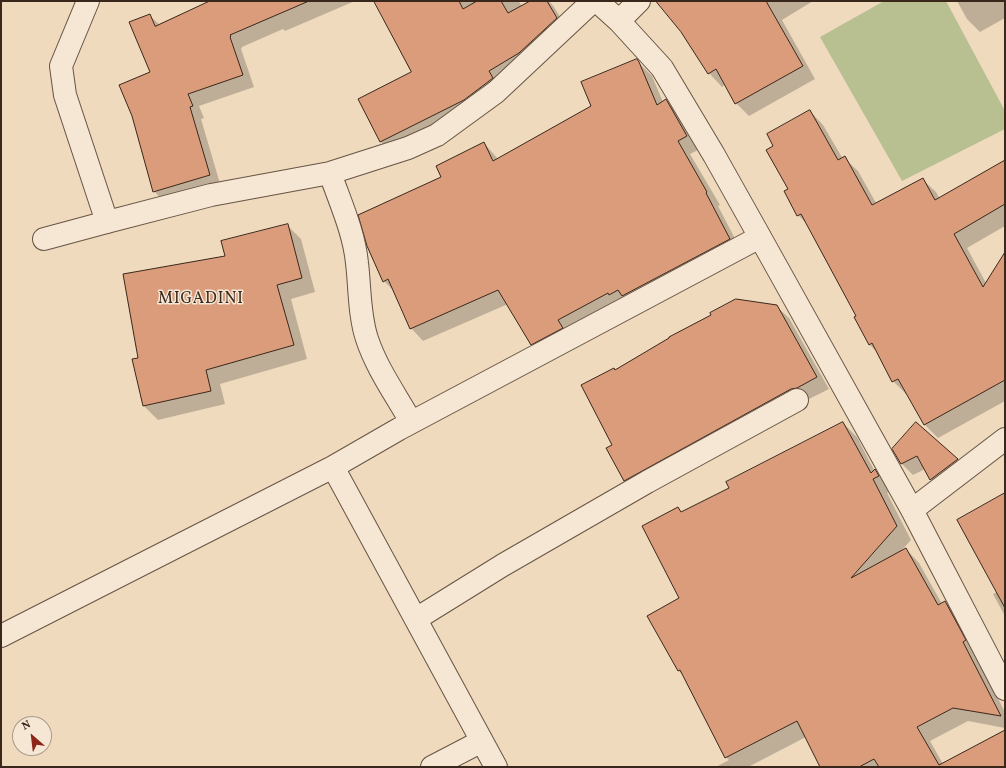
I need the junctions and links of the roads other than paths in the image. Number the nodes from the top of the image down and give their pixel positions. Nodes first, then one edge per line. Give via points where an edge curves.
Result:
1 (88, 1) edge
2 (593, 1) edge
3 (597, 1) edge
4 (639, 1) edge
5 (619, 21) junction
6 (330, 173) junction
7 (107, 222) junction
8 (760, 237) junction
9 (44, 239) dead end
10 (797, 400) dead end
11 (411, 422) junction
12 (1005, 439) edge
13 (333, 466) junction
14 (912, 510) junction
15 (416, 619) junction
16 (1, 636) edge
17 (1005, 689) edge
18 (482, 741) junction
19 (432, 767) edge
20 (496, 767) edge

1 - 7 street via 61,66 65,96
2 - 6 street via 496,92 437,135 408,148
3 - 5 street
4 - 5 street
5 - 8 street via 662,68
6 - 7 street via 211,195
6 - 11 street via 357,262 363,322 374,359
7 - 9 street
8 - 11 street
8 - 14 street
10 - 15 street via 647,482 503,565
11 - 13 street
12 - 14 street
13 - 15 street
13 - 16 street
14 - 17 street
15 - 18 street
18 - 19 street
18 - 20 street

